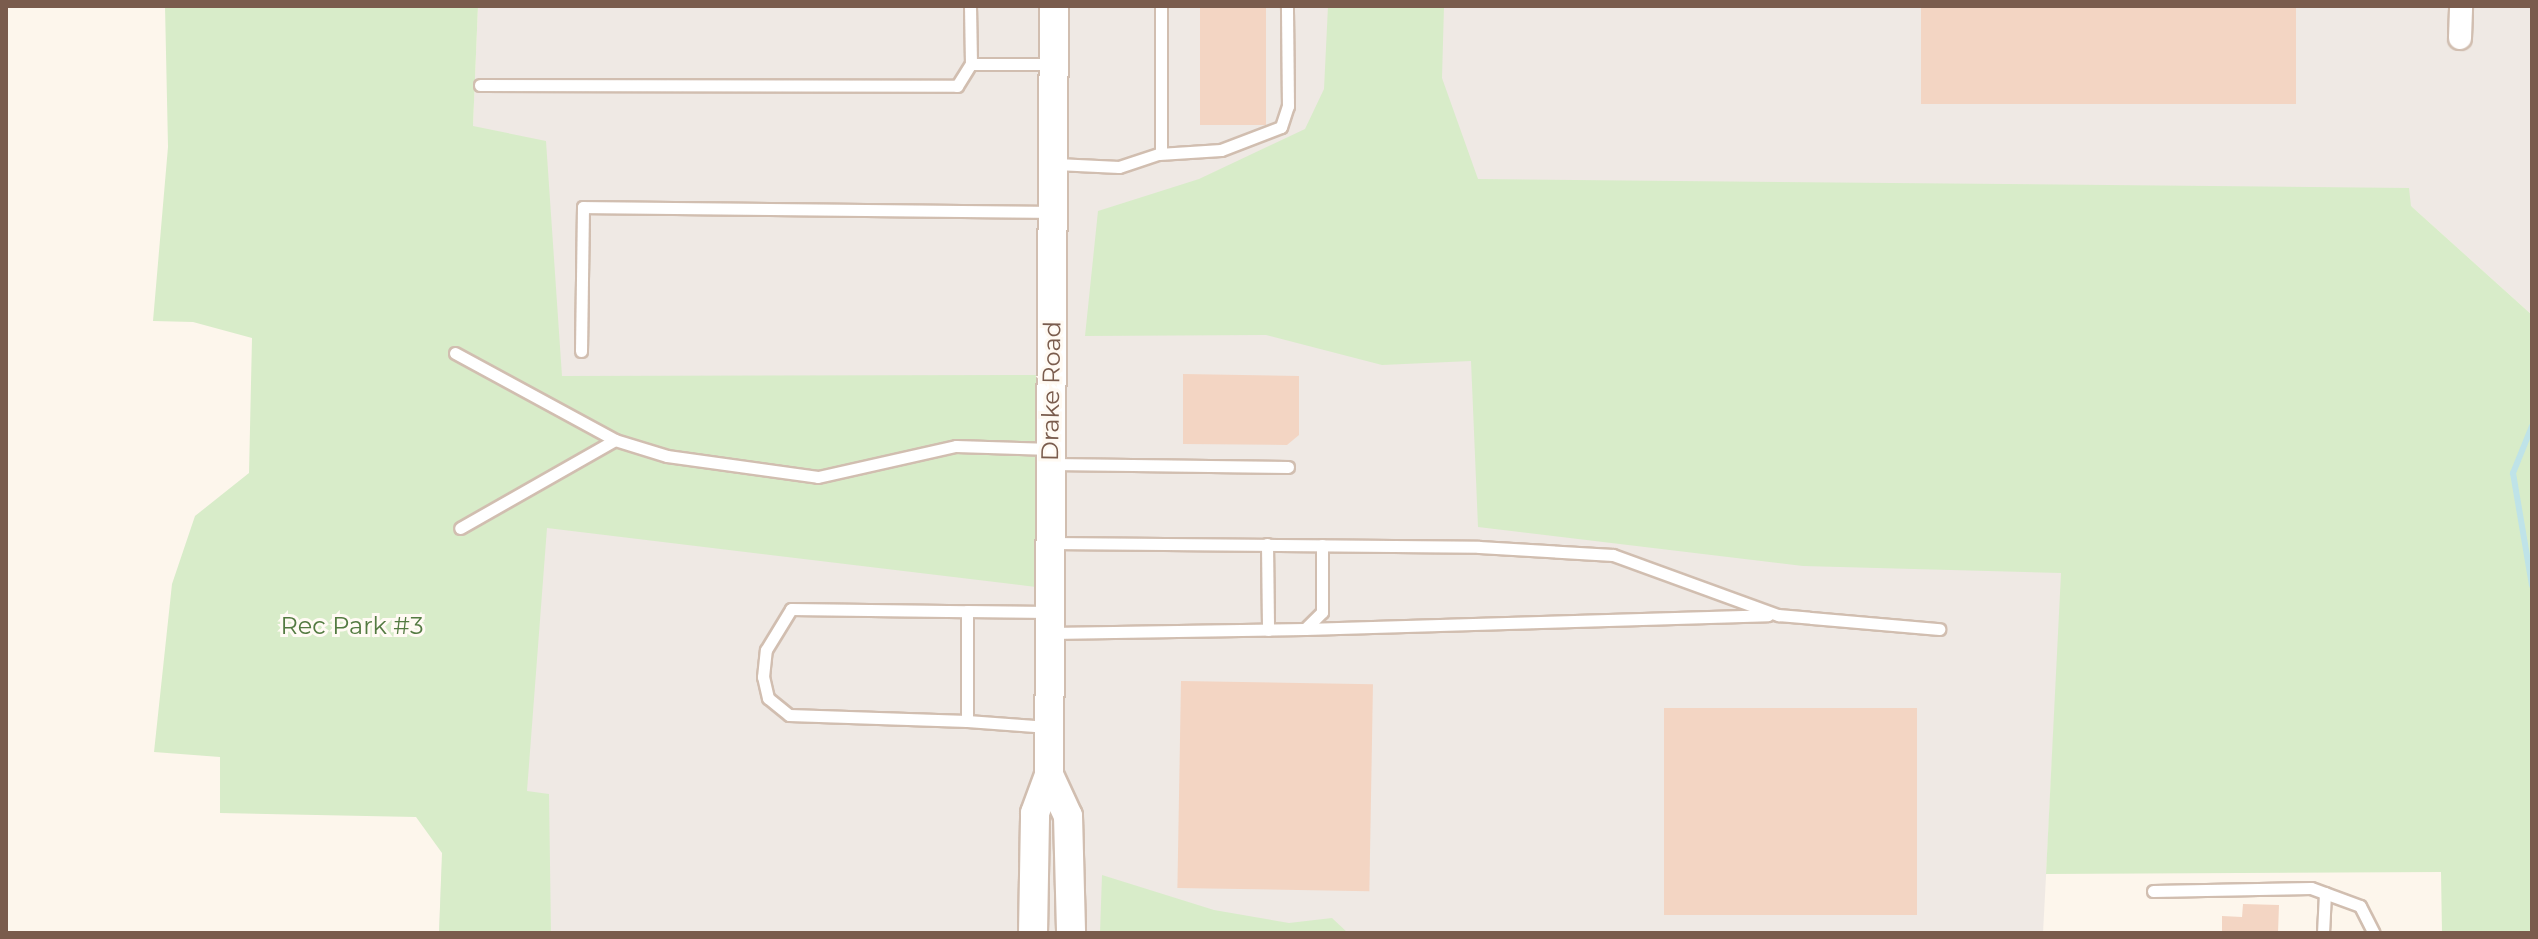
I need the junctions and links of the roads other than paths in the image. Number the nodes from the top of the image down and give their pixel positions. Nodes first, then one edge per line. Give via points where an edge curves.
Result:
1 (970, 6) edge
2 (1054, 6) edge
3 (1161, 6) edge
4 (1287, 6) edge
5 (2461, 6) edge
6 (2460, 38) dead end
7 (971, 64) junction
8 (1054, 64) junction
9 (480, 85) dead end
10 (1159, 154) junction
11 (1053, 164) junction
12 (1052, 212) junction
13 (581, 351) dead end
14 (455, 353) dead end
15 (615, 440) junction
16 (1050, 456) junction
17 (1288, 467) dead end
18 (460, 528) dead end
19 (1050, 543) junction
20 (1267, 544) junction
21 (1322, 545) junction
22 (967, 611) junction
23 (1778, 615) junction
24 (1049, 623) junction
25 (1305, 629) junction
26 (1939, 629) dead end
27 (1268, 630) junction
28 (967, 721) junction
29 (1048, 727) junction
30 (1049, 775) junction
31 (2153, 891) dead end
32 (2325, 893) junction
33 (1033, 933) edge
34 (1071, 933) edge
35 (2323, 933) edge
36 (2374, 933) edge

1 - 7 lane
2 - 8 street, Drake Road
3 - 10 lane
4 - 10 lane via 1288,106 1281,127 1221,150
5 - 6 street
7 - 8 lane
7 - 9 lane via 957,86
8 - 11 street, Drake Road
10 - 11 lane via 1119,167
11 - 12 street, Drake Road
12 - 13 lane via 583,207
12 - 16 street, Drake Road
14 - 15 lane
15 - 16 lane via 667,456 818,477 956,446
15 - 18 lane
16 - 17 lane
16 - 19 street, Drake Road
19 - 20 lane
19 - 24 street, Drake Road
20 - 21 lane
20 - 27 lane
21 - 23 lane via 1613,555
21 - 25 lane via 1322,612
22 - 24 lane
22 - 28 lane
22 - 28 lane via 791,609 766,650 763,677 768,698 789,715
23 - 25 lane
23 - 26 lane
24 - 27 lane
24 - 29 street, Drake Road
25 - 27 lane
28 - 29 lane
29 - 30 street, Drake Road
30 - 33 street, Drake Road via 1035,813
30 - 34 street, Drake Road via 1068,816
31 - 32 lane
32 - 35 lane
32 - 36 lane via 2360,906

